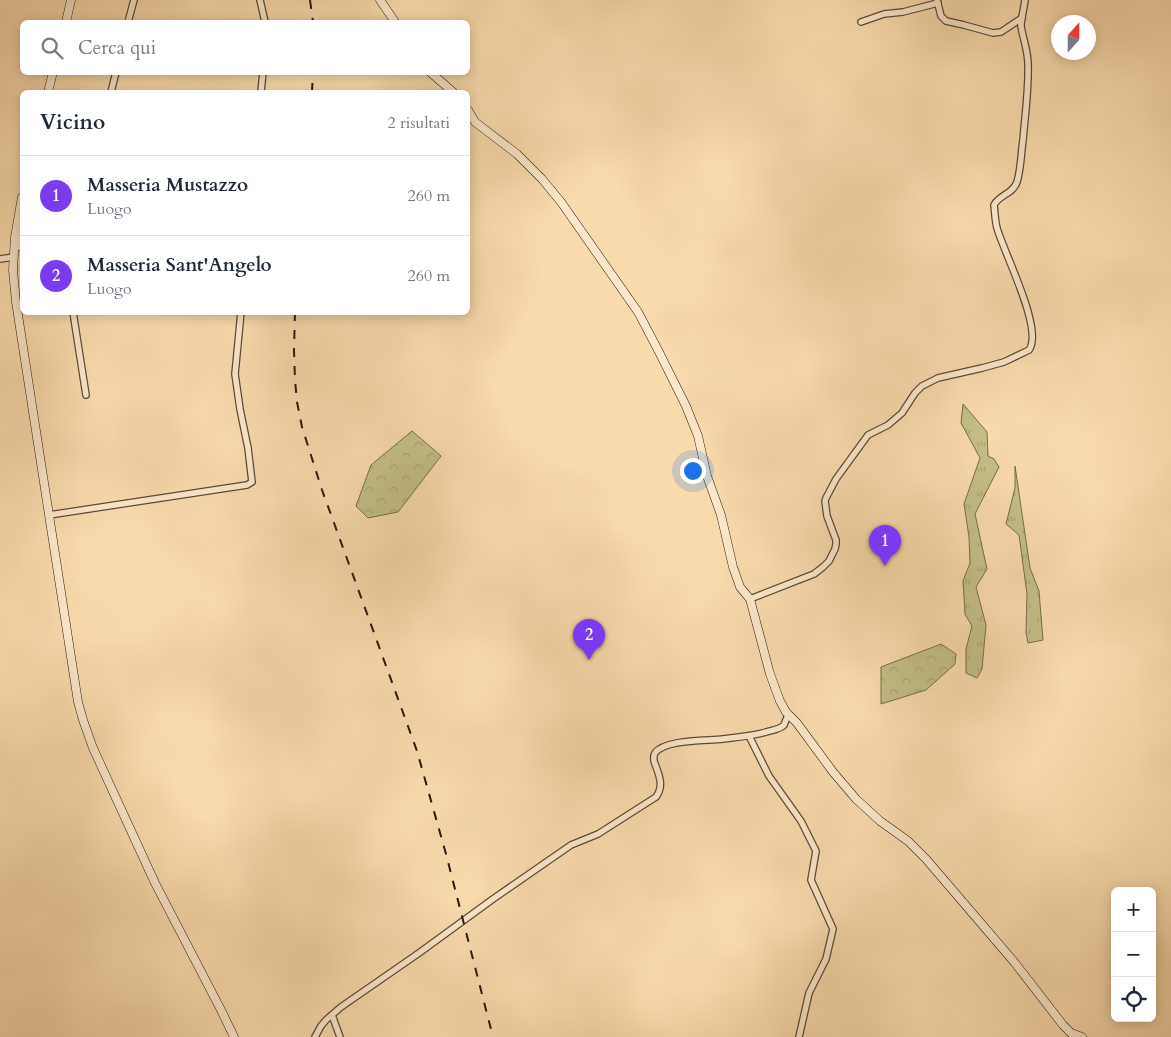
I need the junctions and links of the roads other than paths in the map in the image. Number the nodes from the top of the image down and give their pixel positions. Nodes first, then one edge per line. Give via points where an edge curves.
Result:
1 (72, 0) edge
2 (134, 0) edge
3 (260, 0) edge
4 (380, 0) edge
5 (1025, 0) edge
6 (937, 2) edge
7 (1022, 18) junction
8 (67, 20) edge
9 (129, 20) edge
10 (265, 20) edge
11 (394, 20) edge
12 (862, 22) dead end
13 (54, 75) edge
14 (55, 75) edge
15 (115, 75) edge
16 (263, 75) edge
17 (433, 75) edge
18 (49, 90) edge
19 (52, 90) edge
20 (112, 90) edge
21 (261, 90) edge
22 (451, 90) edge
23 (470, 113) edge
24 (20, 211) edge
25 (20, 238) edge
26 (14, 257) junction
27 (0, 259) edge
28 (13, 270) junction
29 (73, 315) edge
30 (240, 315) edge
31 (86, 395) dead end
32 (49, 515) junction
33 (750, 598) junction
34 (788, 714) junction
35 (749, 736) junction
36 (332, 1015) junction
37 (234, 1037) edge
38 (315, 1037) edge
39 (340, 1037) edge
40 (799, 1037) edge
41 (1082, 1037) edge

1 - 8 street
2 - 9 street
3 - 10 street
4 - 11 street
5 - 7 street
6 - 7 street via 946,22 992,33 1001,32
6 - 12 street
7 - 33 street via 1028,62 1027,101 1017,182 994,205 996,227 1030,314 1031,347 1004,362 938,378 922,386 902,413 868,435 836,479 825,501 836,540 829,560 814,574
13 - 18 street
14 - 19 street
15 - 20 street
16 - 21 street
17 - 22 street
23 - 33 street via 476,122 517,154 542,179 638,312 698,436 706,476 733,567 740,587
24 - 26 street
25 - 28 street
26 - 27 street
26 - 28 street
28 - 32 street
29 - 31 street
30 - 32 street via 236,374 252,482
32 - 37 street via 74,682 83,720 155,883
33 - 34 street via 770,674
34 - 35 street via 781,728
34 - 41 street via 856,799 926,859 1015,962 1063,1025
35 - 36 street via 684,742 658,750 654,761 661,784 656,797 598,834 571,844
35 - 40 street via 769,776 801,820 816,851 811,880 834,929 826,959 809,993
36 - 38 street
36 - 39 street

